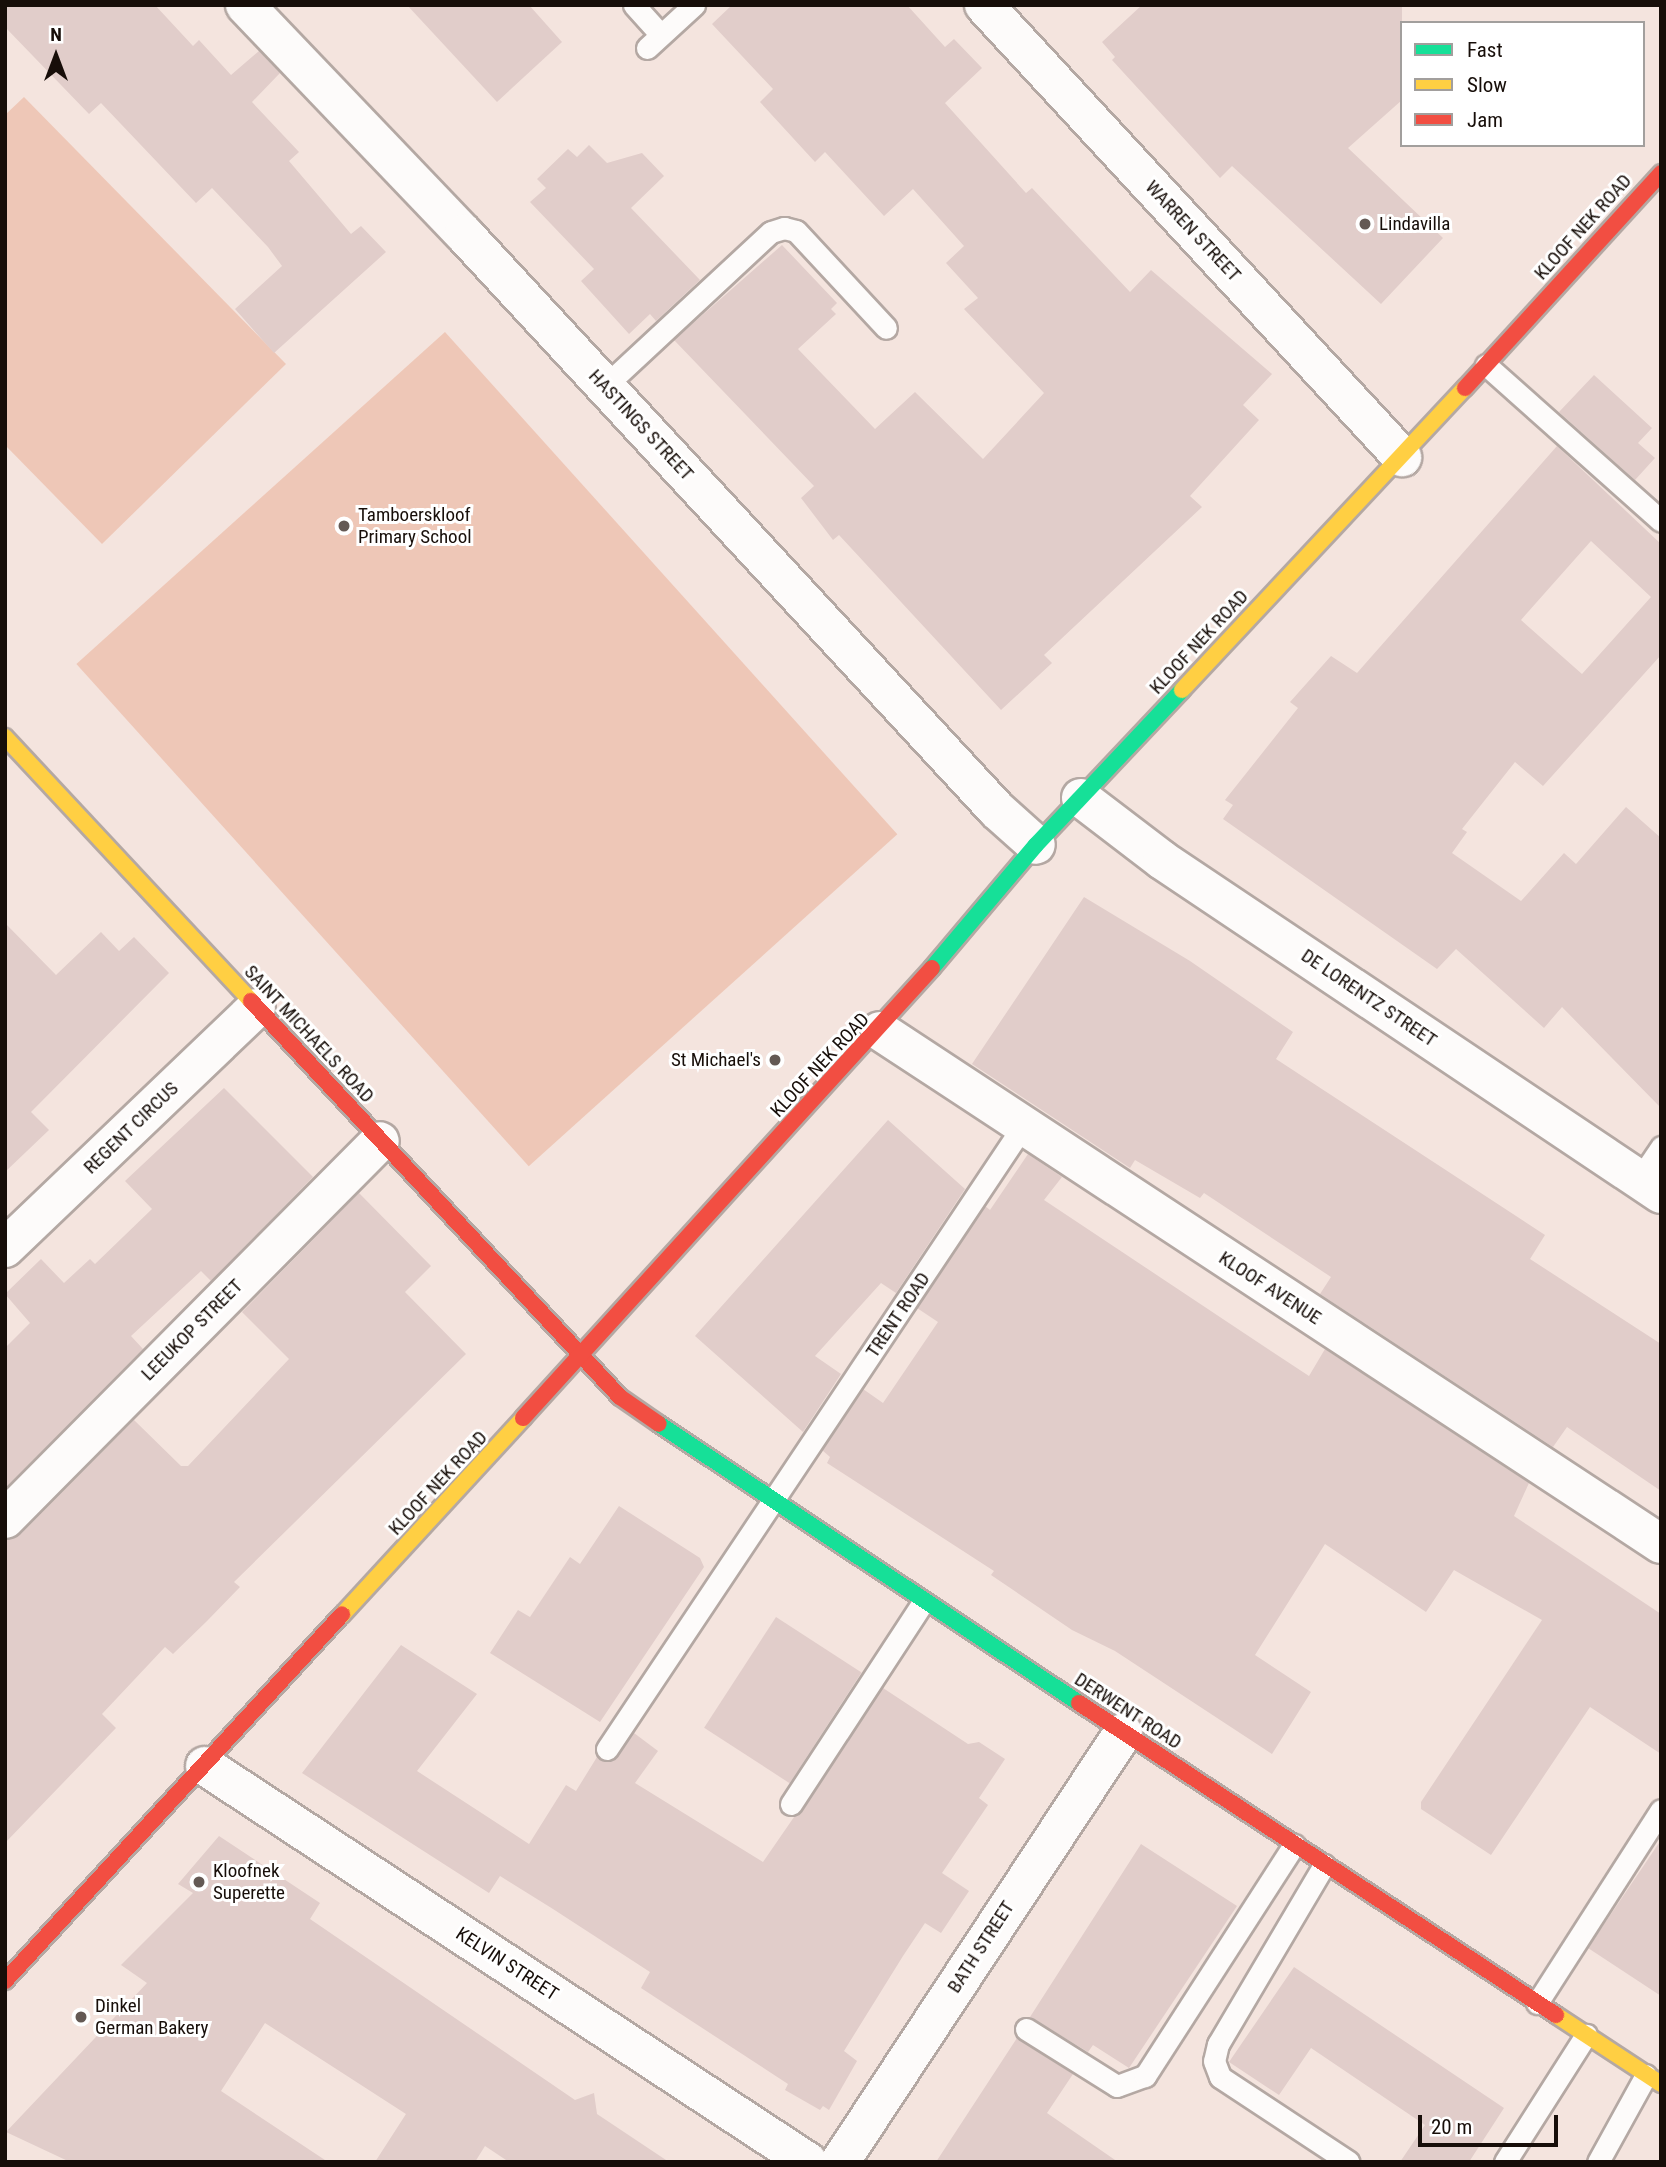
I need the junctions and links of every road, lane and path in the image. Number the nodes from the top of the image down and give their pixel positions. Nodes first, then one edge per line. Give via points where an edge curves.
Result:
1 (245, 5) edge
2 (634, 5) edge
3 (694, 5) edge
4 (984, 5) edge
5 (1661, 173) edge
6 (886, 328) dead end
7 (1486, 365) junction
8 (606, 386) junction
9 (1402, 457) junction
10 (1661, 521) edge
11 (5, 737) edge
12 (1081, 798) junction
13 (1036, 845) junction
14 (256, 1008) junction
15 (880, 1031) junction
16 (1023, 1126) junction
17 (380, 1141) junction
18 (1661, 1147) edge
19 (1650, 1187) edge
20 (5, 1248) edge
21 (582, 1359) junction
22 (773, 1503) junction
23 (5, 1519) edge
24 (1661, 1544) edge
25 (923, 1602) junction
26 (1123, 1733) junction
27 (607, 1749) dead end
28 (205, 1766) junction
29 (792, 1804) dead end
30 (1661, 1810) edge
31 (1294, 1844) junction
32 (1324, 1865) junction
33 (5, 1981) edge
34 (1537, 2003) junction
35 (1026, 2029) dead end
36 (1586, 2035) junction
37 (1653, 2079) edge
38 (808, 2162) edge
39 (840, 2162) edge
40 (1349, 2162) edge
41 (1505, 2162) edge
42 (1598, 2162) edge

1 - 8 street, HASTINGS STREET
2 - 3 lane via 654,41
4 - 9 street, WARREN STREET
5 - 7 main road, KLOOF NEK ROAD
6 - 8 lane via 796,231 784,228 771,232
7 - 9 main road, KLOOF NEK ROAD
7 - 10 lane
8 - 13 street, HASTINGS STREET via 997,810
9 - 12 main road, KLOOF NEK ROAD
11 - 14 main road, SAINT MICHAELS ROAD
12 - 13 main road, KLOOF NEK ROAD
12 - 19 street, DE LORENTZ STREET via 1162,860
13 - 15 main road, KLOOF NEK ROAD
14 - 17 main road, SAINT MICHAELS ROAD
14 - 20 street, REGENT CIRCUS
15 - 16 street, KLOOF AVENUE
15 - 21 main road, KLOOF NEK ROAD
16 - 22 lane, TRENT ROAD
16 - 24 street, KLOOF AVENUE
17 - 21 main road, SAINT MICHAELS ROAD
17 - 23 street, LEEUKOP STREET
18 - 19 lane
21 - 22 main road, DERWENT ROAD via 620,1396
21 - 28 main road, KLOOF NEK ROAD
22 - 25 main road, DERWENT ROAD
22 - 27 lane, TRENT ROAD
25 - 26 main road, DERWENT ROAD
25 - 29 lane
26 - 31 main road, DERWENT ROAD
26 - 39 street, BATH STREET
28 - 33 main road, KLOOF NEK ROAD
28 - 38 street, KELVIN STREET
30 - 34 lane
31 - 32 main road, DERWENT ROAD
31 - 35 lane via 1145,2076 1132,2085 1117,2086
32 - 34 main road, DERWENT ROAD
32 - 40 lane via 1218,2044 1214,2062 1220,2077
34 - 36 main road, DERWENT ROAD
36 - 37 main road, DERWENT ROAD
36 - 41 lane
37 - 42 lane

